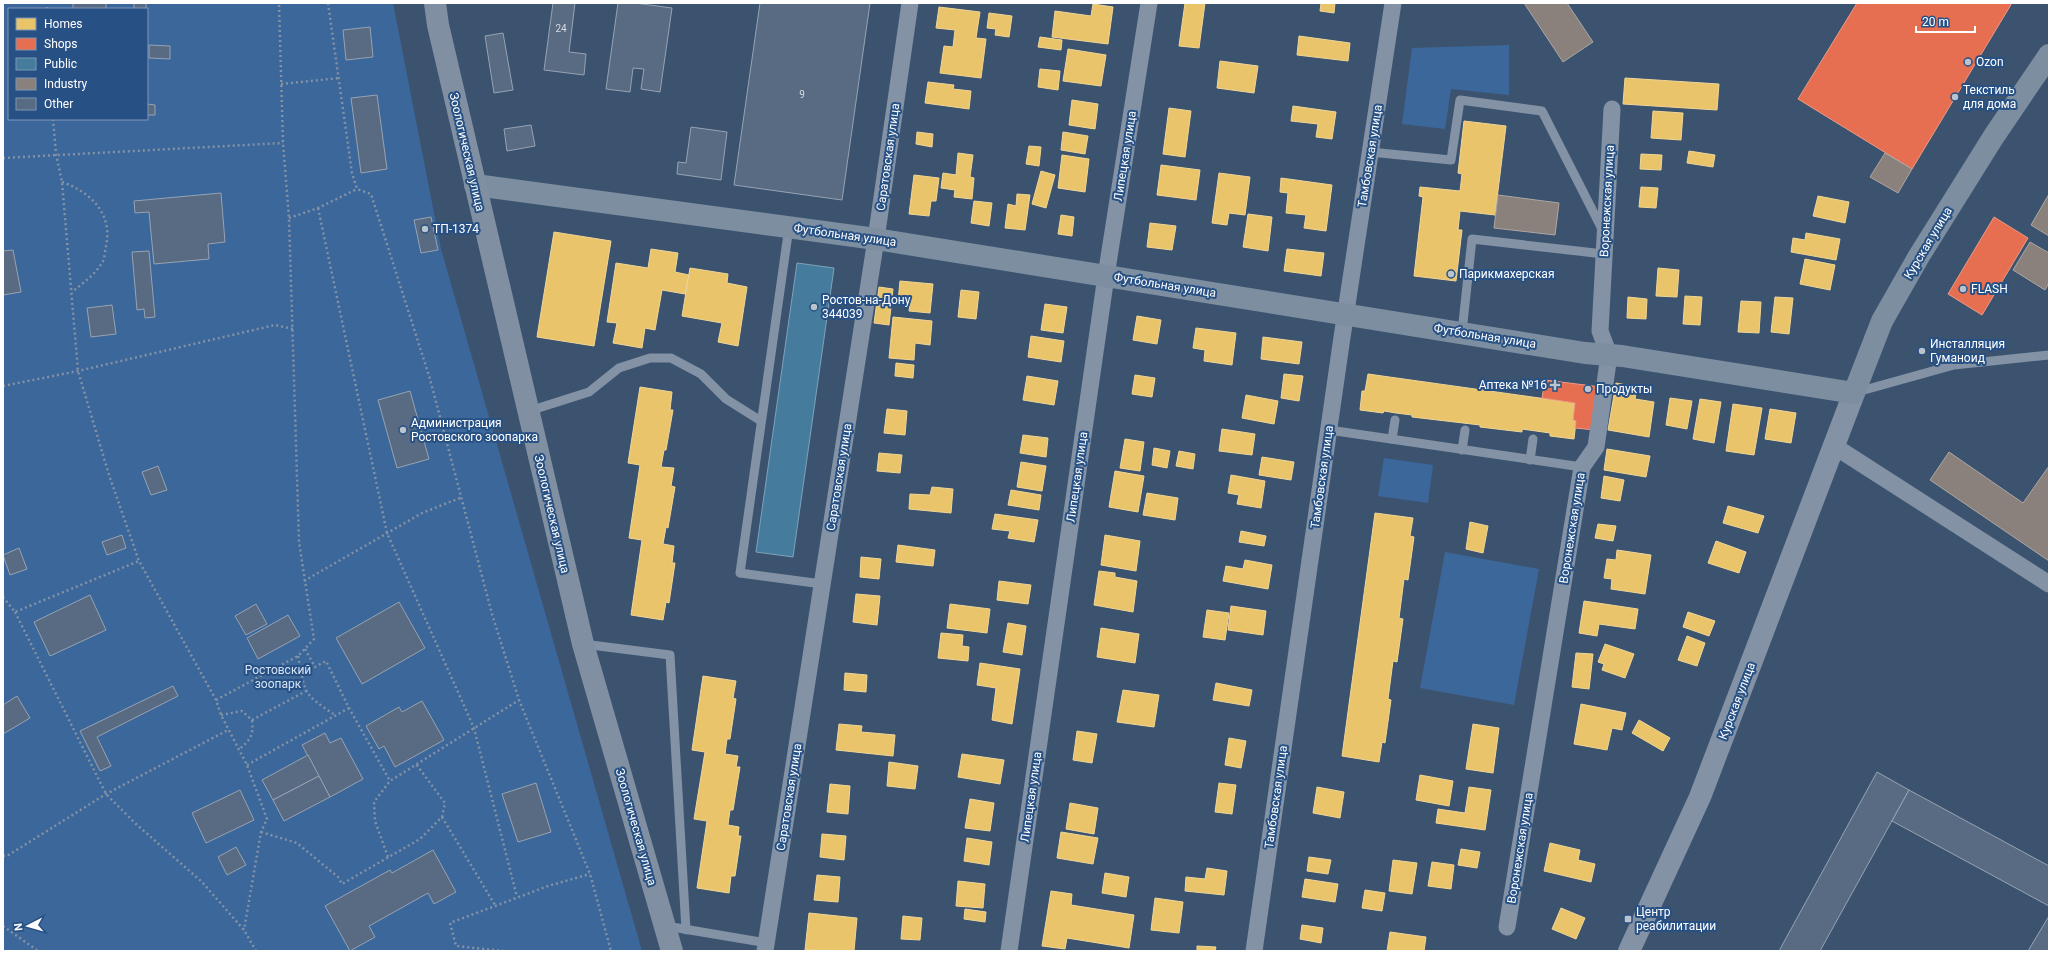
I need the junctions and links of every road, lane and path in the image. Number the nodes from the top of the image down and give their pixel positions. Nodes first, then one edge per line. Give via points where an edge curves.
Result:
1 (279, 3) edge
2 (328, 3) edge
3 (435, 3) edge
4 (910, 3) edge
5 (1149, 3) edge
6 (1393, 3) edge
7 (2049, 55) edge
8 (339, 78) junction
9 (282, 84) junction
10 (1612, 109) dead end
11 (53, 120) edge
12 (283, 143) junction
13 (1370, 152) junction
14 (56, 154) junction
15 (3, 158) edge
16 (62, 182) junction
17 (475, 185) junction
18 (357, 189) junction
19 (318, 208) junction
20 (289, 218) junction
21 (789, 227) junction
22 (1605, 234) junction
23 (876, 239) junction
24 (1604, 254) junction
25 (1106, 276) junction
26 (71, 292) junction
27 (1346, 313) junction
28 (293, 329) junction
29 (1462, 332) junction
30 (2049, 354) edge
31 (1609, 355) junction
32 (78, 371) junction
33 (3, 386) edge
34 (1854, 392) junction
35 (528, 412) junction
36 (1395, 420) dead end
37 (761, 421) junction
38 (1329, 430) junction
39 (1465, 430) dead end
40 (1392, 439) junction
41 (1533, 439) dead end
42 (1834, 446) junction
43 (1462, 450) junction
44 (1530, 460) junction
45 (1582, 468) junction
46 (460, 498) junction
47 (388, 533) junction
48 (139, 562) junction
49 (304, 581) junction
50 (822, 584) junction
51 (2049, 584) edge
52 (3, 597) edge
53 (15, 612) junction
54 (583, 644) junction
55 (305, 649) junction
56 (298, 656) junction
57 (306, 691) junction
58 (216, 700) junction
59 (519, 700) junction
60 (349, 708) junction
61 (221, 715) junction
62 (336, 715) junction
63 (252, 720) junction
64 (474, 728) junction
65 (228, 730) junction
66 (238, 750) junction
67 (416, 764) junction
68 (247, 765) junction
69 (390, 780) junction
70 (106, 794) junction
71 (442, 817) junction
72 (261, 832) junction
73 (3, 856) edge
74 (388, 857) junction
75 (590, 874) junction
76 (517, 897) junction
77 (495, 905) junction
78 (3, 926) edge
79 (664, 926) junction
80 (1507, 927) dead end
81 (244, 930) junction
82 (686, 930) junction
83 (766, 947) edge
84 (38, 951) edge
85 (256, 951) edge
86 (504, 951) edge
87 (612, 951) edge
88 (672, 951) edge
89 (1009, 951) edge
90 (1254, 951) edge
91 (1629, 951) edge

1 - 9 path
2 - 8 path
3 - 17 main road, Зоологическая улица
4 - 23 street, Саратовская улица
5 - 25 street, Липецкая улица
6 - 13 street, Тамбовская улица
7 - 34 main road, Курская улица via 1994,136 1919,256 1882,321
8 - 9 path
8 - 18 path via 352,174
9 - 12 path
10 - 22 street, Воронежская улица
11 - 14 path
12 - 14 path
12 - 20 path
13 - 22 lane via 1451,160 1460,100 1542,111
13 - 27 street, Тамбовская улица
14 - 15 path
14 - 16 path
16 - 26 path
16 - 26 path via 78,187 95,203 105,216 108,239 103,260 92,275
17 - 21 main road, Футбольная улица
17 - 35 main road, Зоологическая улица
18 - 19 path
18 - 46 path via 371,194 430,379
19 - 20 path
19 - 47 path
20 - 28 path
21 - 23 main road, Футбольная улица
21 - 37 lane
22 - 24 street, Воронежская улица
23 - 25 main road, Футбольная улица
23 - 50 street, Саратовская улица
24 - 29 lane via 1472,239
24 - 31 street, Воронежская улица via 1600,331
25 - 27 main road, Футбольная улица
25 - 89 street, Липецкая улица
26 - 32 path
27 - 29 main road, Футбольная улица
27 - 38 street, Тамбовская улица
28 - 32 path via 275,325
28 - 49 path via 299,542
29 - 31 main road, Футбольная улица
30 - 34 lane via 1954,365
31 - 34 main road, Футбольная улица
31 - 45 street, Воронежская улица via 1596,447
32 - 33 path
32 - 48 path via 109,475
34 - 42 street, Курская улица
35 - 37 lane via 589,392 619,368 650,358 671,358 701,374 726,399
35 - 54 main road, Зоологическая улица
36 - 40 lane
37 - 50 lane via 740,572
38 - 40 lane
38 - 90 street, Тамбовская улица
39 - 43 lane
40 - 43 lane
41 - 44 lane
42 - 51 street
42 - 91 street, Курская улица via 1700,797
43 - 44 lane
44 - 45 lane
45 - 80 street, Воронежская улица
46 - 47 path via 422,513
46 - 59 path
47 - 49 path
47 - 64 path
48 - 53 path
48 - 58 path
49 - 55 path via 314,640
50 - 83 street, Саратовская улица
52 - 53 path
53 - 70 path
54 - 79 main road, Зоологическая улица
54 - 82 lane via 670,655
55 - 56 path
55 - 60 path via 315,667 326,661
56 - 57 path
56 - 58 path
57 - 62 path via 310,698
57 - 63 path
58 - 61 path
59 - 64 path
59 - 75 path
60 - 62 path
60 - 69 path
61 - 63 path via 242,711
61 - 65 path
62 - 68 path
63 - 66 path via 254,731 249,741
64 - 67 path
64 - 76 path
65 - 66 path
65 - 70 path
66 - 68 path
67 - 69 path
67 - 71 path via 445,803
68 - 72 path via 267,819
69 - 74 path via 374,802 375,821
70 - 73 path via 7,856
70 - 81 path via 202,882
71 - 74 path via 420,839
71 - 77 path
72 - 74 path via 297,843 338,876 342,884
72 - 81 path
75 - 76 path
75 - 87 path
76 - 77 path
77 - 86 path via 450,923 456,946
78 - 84 path
79 - 82 lane
79 - 88 main road, Зоологическая улица
81 - 85 path
82 - 83 lane

